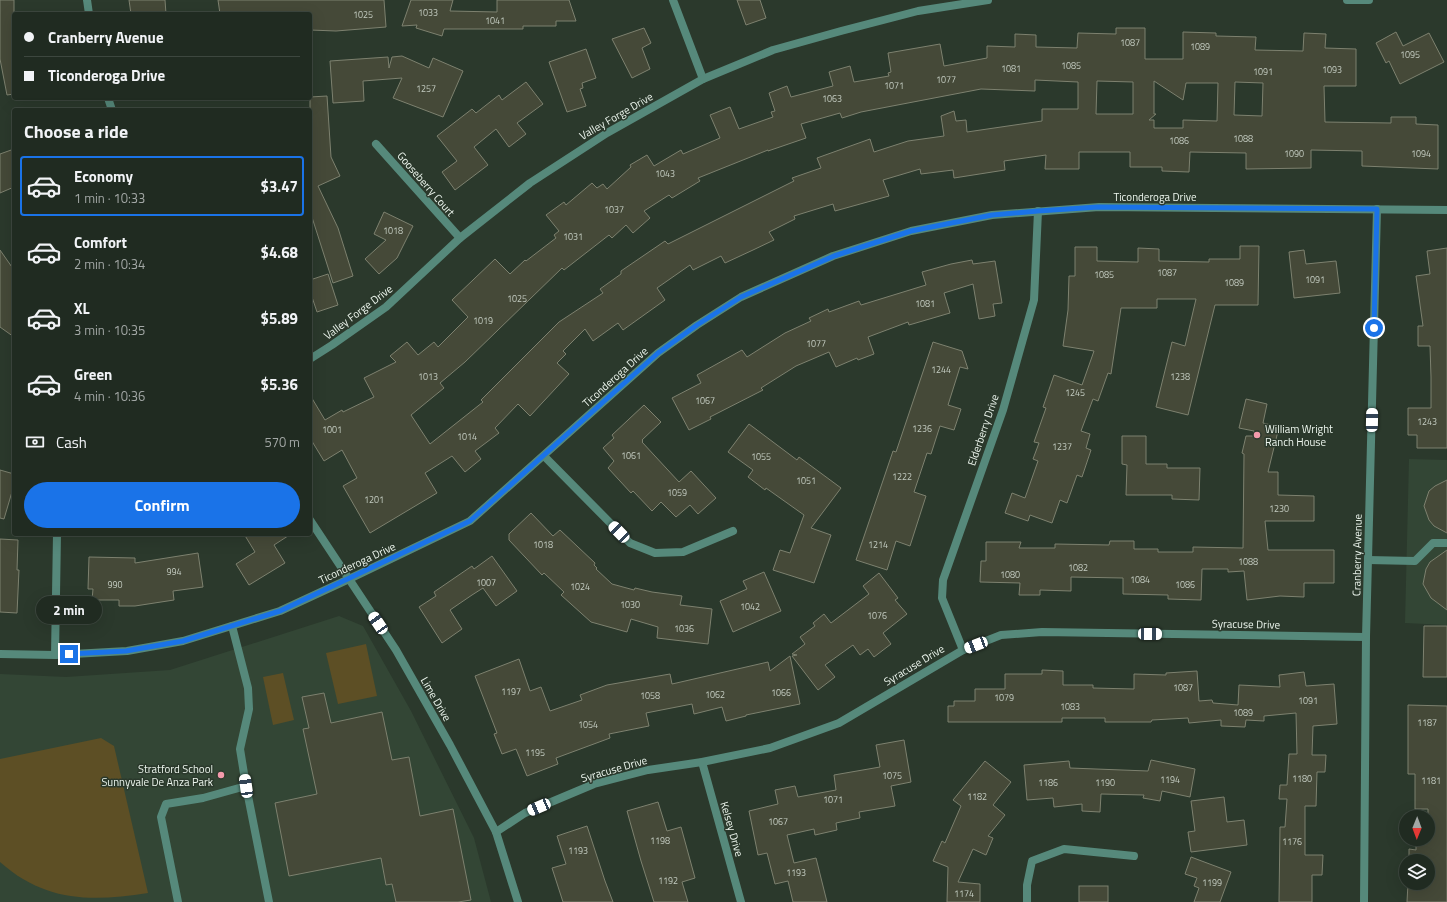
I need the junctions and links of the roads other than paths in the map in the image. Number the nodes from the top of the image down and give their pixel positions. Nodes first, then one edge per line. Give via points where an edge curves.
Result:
1 (87, 0) edge
2 (673, 0) edge
3 (988, 0) edge
4 (1347, 0) edge
5 (1369, 0) edge
6 (89, 12) edge
7 (703, 79) junction
8 (376, 144) dead end
9 (1377, 209) junction
10 (1447, 210) edge
11 (1038, 211) junction
12 (460, 238) junction
13 (312, 358) edge
14 (544, 456) junction
15 (312, 523) edge
16 (733, 531) dead end
17 (57, 536) edge
18 (1447, 543) edge
19 (1368, 560) junction
20 (349, 579) junction
21 (232, 626) junction
22 (1366, 637) junction
23 (963, 650) junction
24 (0, 654) edge
25 (55, 655) junction
26 (702, 762) junction
27 (246, 786) junction
28 (496, 832) junction
29 (1134, 856) dead end
30 (178, 902) edge
31 (269, 902) edge
32 (518, 902) edge
33 (741, 902) edge
34 (1027, 902) edge
35 (1364, 902) edge

1 - 6 street
2 - 7 street
3 - 7 street, Valley Forge Drive via 918,11 841,30 774,50
4 - 5 street
7 - 12 street, Valley Forge Drive via 594,141 530,183
8 - 12 street, Gooseberry Court
9 - 10 street, Ticonderoga Drive
9 - 11 street, Ticonderoga Drive via 1098,207
9 - 19 street, Cranberry Avenue
11 - 14 street, Ticonderoga Drive via 992,215 911,231 834,256 741,297 658,353
11 - 23 street, Elderberry Drive via 1034,300 1003,410 942,580 942,598
12 - 13 street, Valley Forge Drive via 386,307
14 - 16 street via 630,543 655,552 683,552
14 - 20 street, Ticonderoga Drive via 470,521
15 - 20 street, Lime Drive
17 - 25 street
18 - 19 street via 1434,543 1415,561
19 - 22 street, Cranberry Avenue
20 - 21 street, Ticonderoga Drive via 280,611
20 - 28 street, Lime Drive via 396,650
21 - 25 street, Ticonderoga Drive via 152,648
21 - 27 street via 248,688 249,709 240,749
22 - 23 street, Syracuse Drive via 1042,632 1001,635
22 - 35 street, Cranberry Avenue
23 - 26 street, Syracuse Drive via 839,723 770,748
24 - 25 street, Ticonderoga Drive
26 - 28 street, Syracuse Drive via 648,770 594,784 525,813
26 - 33 street, Kelsey Drive
27 - 30 street via 203,798 166,804 161,817
27 - 31 street
28 - 32 street, Lime Drive
29 - 34 street via 1064,850 1032,861 1027,885

